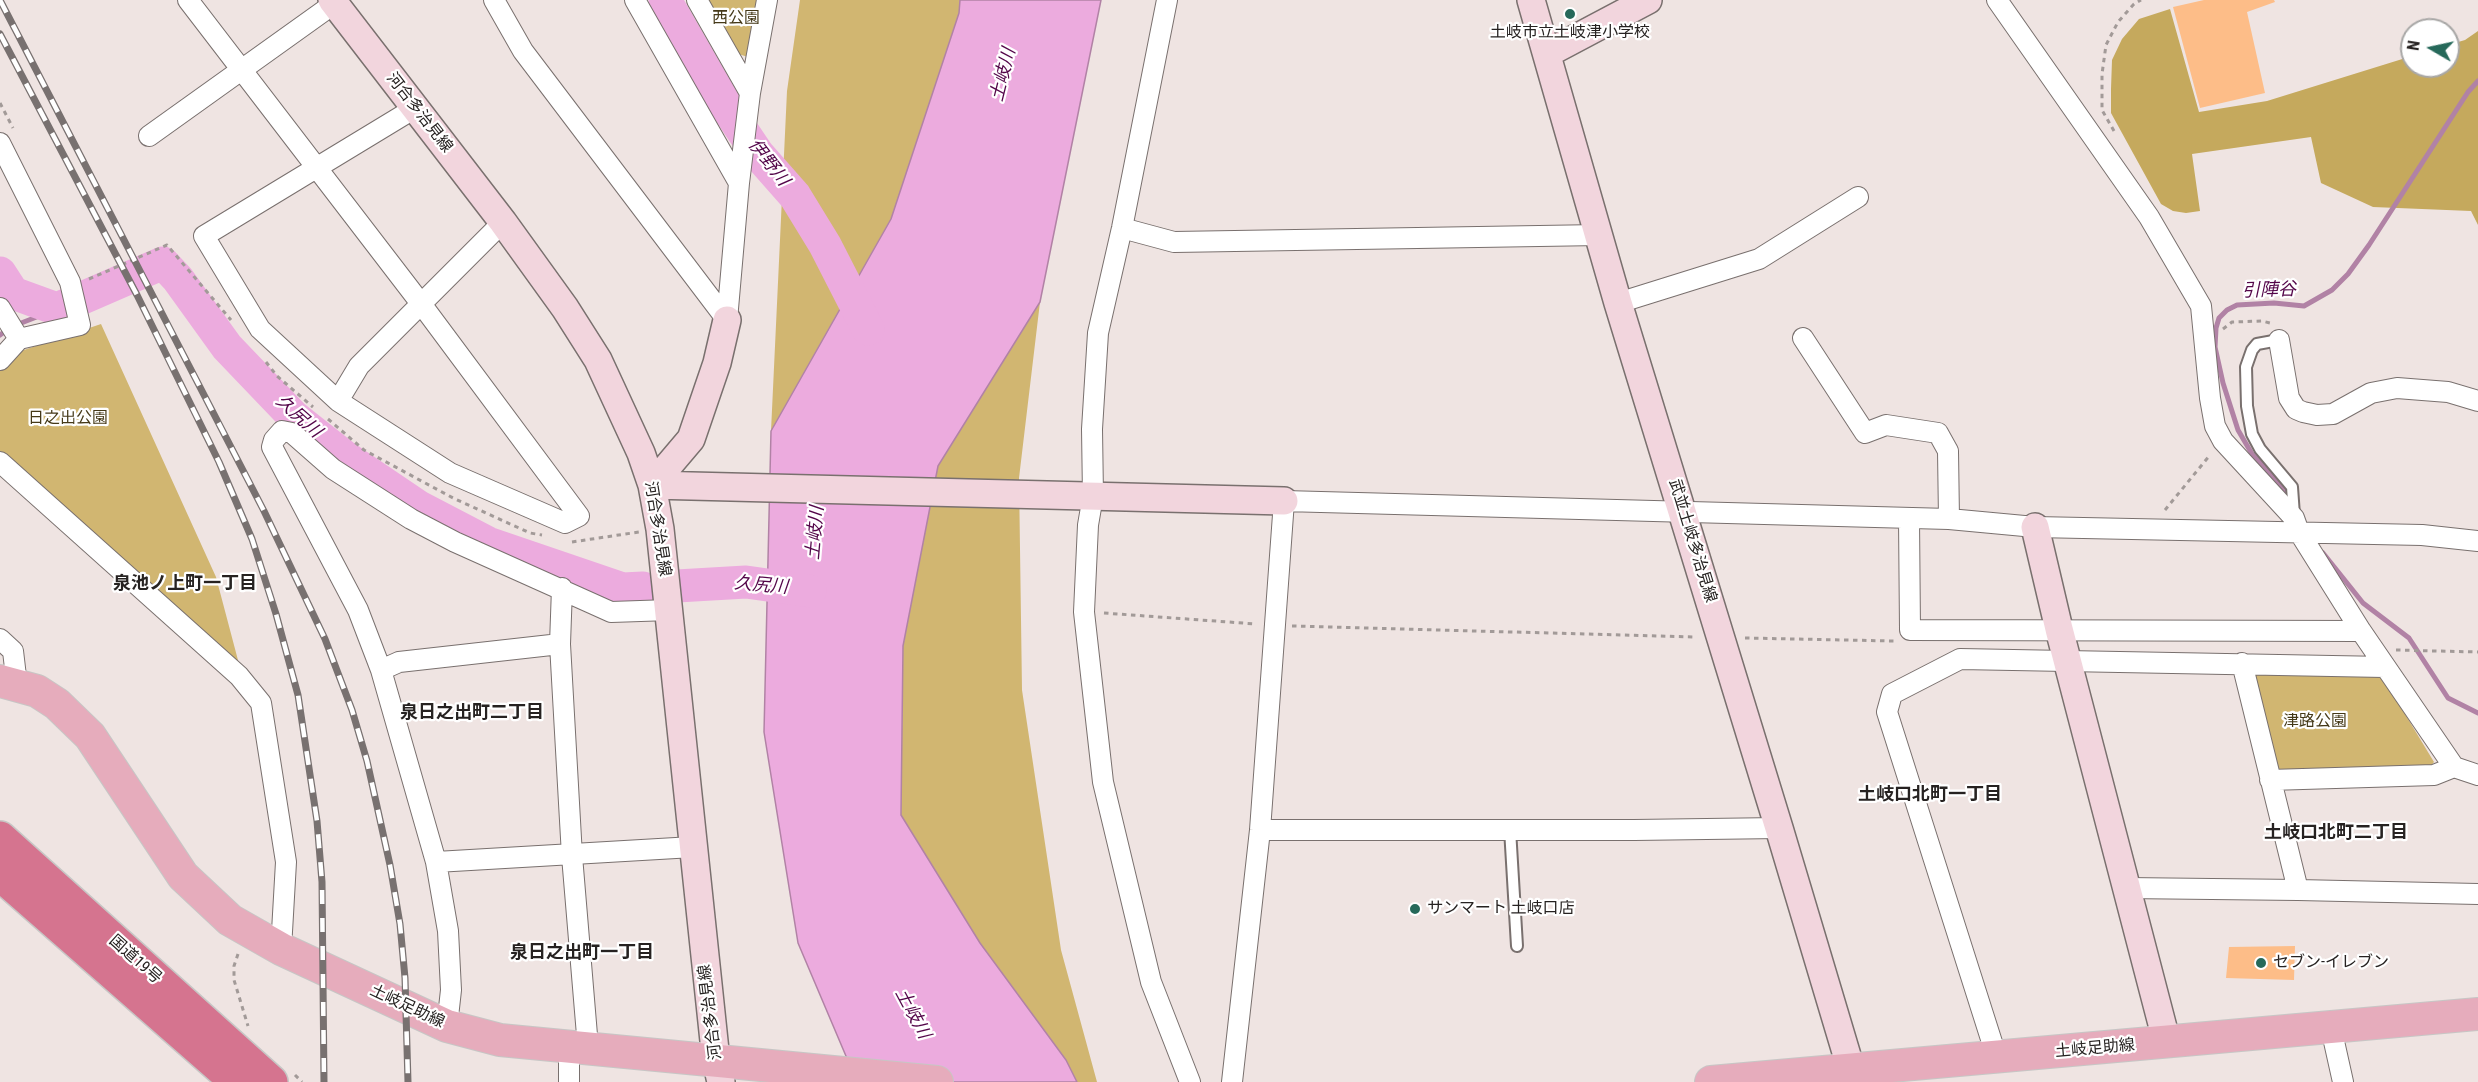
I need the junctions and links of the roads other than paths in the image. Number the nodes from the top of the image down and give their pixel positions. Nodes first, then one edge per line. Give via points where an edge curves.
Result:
1 (188, 0) edge
2 (494, 0) edge
3 (635, 0) edge
4 (697, 0) edge
5 (767, 0) edge
6 (1167, 0) edge
7 (1531, 0) edge
8 (1648, 0) edge
9 (1997, 0) edge
10 (335, 1) edge
11 (1548, 53) junction
12 (242, 70) junction
13 (750, 93) junction
14 (415, 108) junction
15 (149, 136) dead end
16 (0, 143) edge
17 (317, 167) junction
18 (739, 183) junction
19 (1858, 197) dead end
20 (503, 222) junction
21 (1122, 228) junction
22 (1600, 235) junction
23 (1618, 303) junction
24 (422, 304) junction
25 (0, 308) edge
26 (727, 320) junction
27 (1803, 338) dead end
28 (20, 339) junction
29 (2279, 340) joint
30 (0, 360) edge
31 (338, 401) junction
32 (2478, 401) edge
33 (0, 462) edge
34 (652, 484) junction
35 (1087, 496) junction
36 (1284, 501) junction
37 (1684, 512) junction
38 (1910, 519) junction
39 (1949, 519) junction
40 (2296, 525) junction
41 (2035, 527) junction
42 (2478, 541) edge
43 (562, 588) junction
44 (670, 610) junction
45 (2059, 629) junction
46 (2361, 631) junction
47 (0, 639) edge
48 (560, 644) junction
49 (2067, 662) junction
50 (2242, 663) junction
51 (2385, 667) junction
52 (381, 670) junction
53 (9, 683) edge
54 (2454, 767) junction
55 (2478, 775) edge
56 (2270, 780) junction
57 (1779, 828) junction
58 (1510, 829) junction
59 (1260, 830) junction
60 (0, 838) edge
61 (693, 847) junction
62 (572, 856) junction
63 (436, 862) junction
64 (0, 874) edge
65 (2127, 888) junction
66 (2298, 890) junction
67 (2478, 894) edge
68 (1517, 946) dead end
69 (281, 950) junction
70 (2478, 1014) edge
71 (447, 1026) junction
72 (2331, 1028) junction
73 (2167, 1043) junction
74 (579, 1046) junction
75 (1997, 1058) junction
76 (718, 1071) edge
77 (1851, 1076) edge
78 (237, 1082) edge
79 (271, 1082) edge
80 (569, 1082) edge
81 (937, 1082) edge
82 (1190, 1082) edge
83 (1232, 1082) edge
84 (1711, 1082) edge
85 (2343, 1082) edge

1 - 12 street
2 - 26 street via 523,51
3 - 18 street
4 - 13 street
5 - 13 street
6 - 21 street
7 - 11 main road, 武並土岐多治見線
8 - 11 main road
9 - 40 street via 2154,214 2201,306 2215,426 2223,441
10 - 12 street
10 - 14 main road, 河合多治見線
11 - 22 main road, 武並土岐多治見線
12 - 15 street
12 - 17 street
13 - 18 street
14 - 17 street
14 - 20 main road, 河合多治見線
16 - 28 street via 70,282 80,325
17 - 24 street
17 - 31 street via 204,236 260,329
18 - 26 street
19 - 23 street via 1760,258
20 - 24 street
20 - 34 main road, 河合多治見線 via 598,360
21 - 22 street via 1174,242
21 - 35 street via 1098,333
22 - 23 main road, 武並土岐多治見線
23 - 37 main road, 武並土岐多治見線
24 - 31 street via 359,366
24 - 31 street via 579,516 565,522 450,473
25 - 28 street
26 - 34 main road via 691,439
27 - 39 street via 1865,433 1886,425 1938,433 1948,451
28 - 30 street
29 - 32 street via 2289,398 2296,409 2317,415 2333,414 2371,393 2397,388 2448,392
29 - 40 lane via 2257,344 2252,350 2246,367 2247,406 2252,434 2260,449 2292,487
33 - 69 street via 239,676 261,703 286,862
34 - 35 main road
34 - 44 main road, 河合多治見線
35 - 36 main road
35 - 82 street via 1084,612 1103,782 1152,982
36 - 37 street
36 - 59 street
37 - 38 street
37 - 57 main road, 武並土岐多治見線
38 - 39 street
38 - 45 street via 1910,630
39 - 41 street
40 - 41 street
40 - 42 street
40 - 46 street
41 - 45 main road
43 - 44 street via 611,612
43 - 48 street
43 - 52 street via 501,564 411,519 333,469 292,433 282,431 272,447 358,610
44 - 61 main road, 河合多治見線
45 - 46 street
45 - 49 main road
46 - 51 street
47 - 53 street via 14,651
48 - 52 street via 399,662
48 - 62 street
49 - 50 street
49 - 65 main road
49 - 75 street via 1960,659 1892,694 1887,712
50 - 51 street
50 - 56 street
51 - 54 street
52 - 63 street
53 - 69 main road, 土岐足助線 via 37,691 57,704 90,736 168,856 203,897 230,920
54 - 55 street
54 - 56 street via 2434,775
56 - 66 street
57 - 58 street
57 - 77 main road, 武並土岐多治見線
58 - 59 street
58 - 68 lane
59 - 83 street
60 - 79 highway, 国道19号
61 - 62 street
61 - 76 main road, 河合多治見線
62 - 63 street
62 - 74 street
63 - 71 street via 448,931 451,990
64 - 78 highway, 国道19号
65 - 66 street
65 - 73 main road
66 - 67 street
69 - 71 main road, 土岐足助線
70 - 72 main road, 土岐足助線
71 - 74 main road, 土岐足助線 via 500,1040
72 - 73 main road, 土岐足助線
72 - 85 street
73 - 75 main road, 土岐足助線
74 - 76 main road, 土岐足助線
74 - 80 street
75 - 77 main road, 土岐足助線
76 - 81 main road, 土岐足助線 via 804,1068
77 - 84 main road, 土岐足助線

